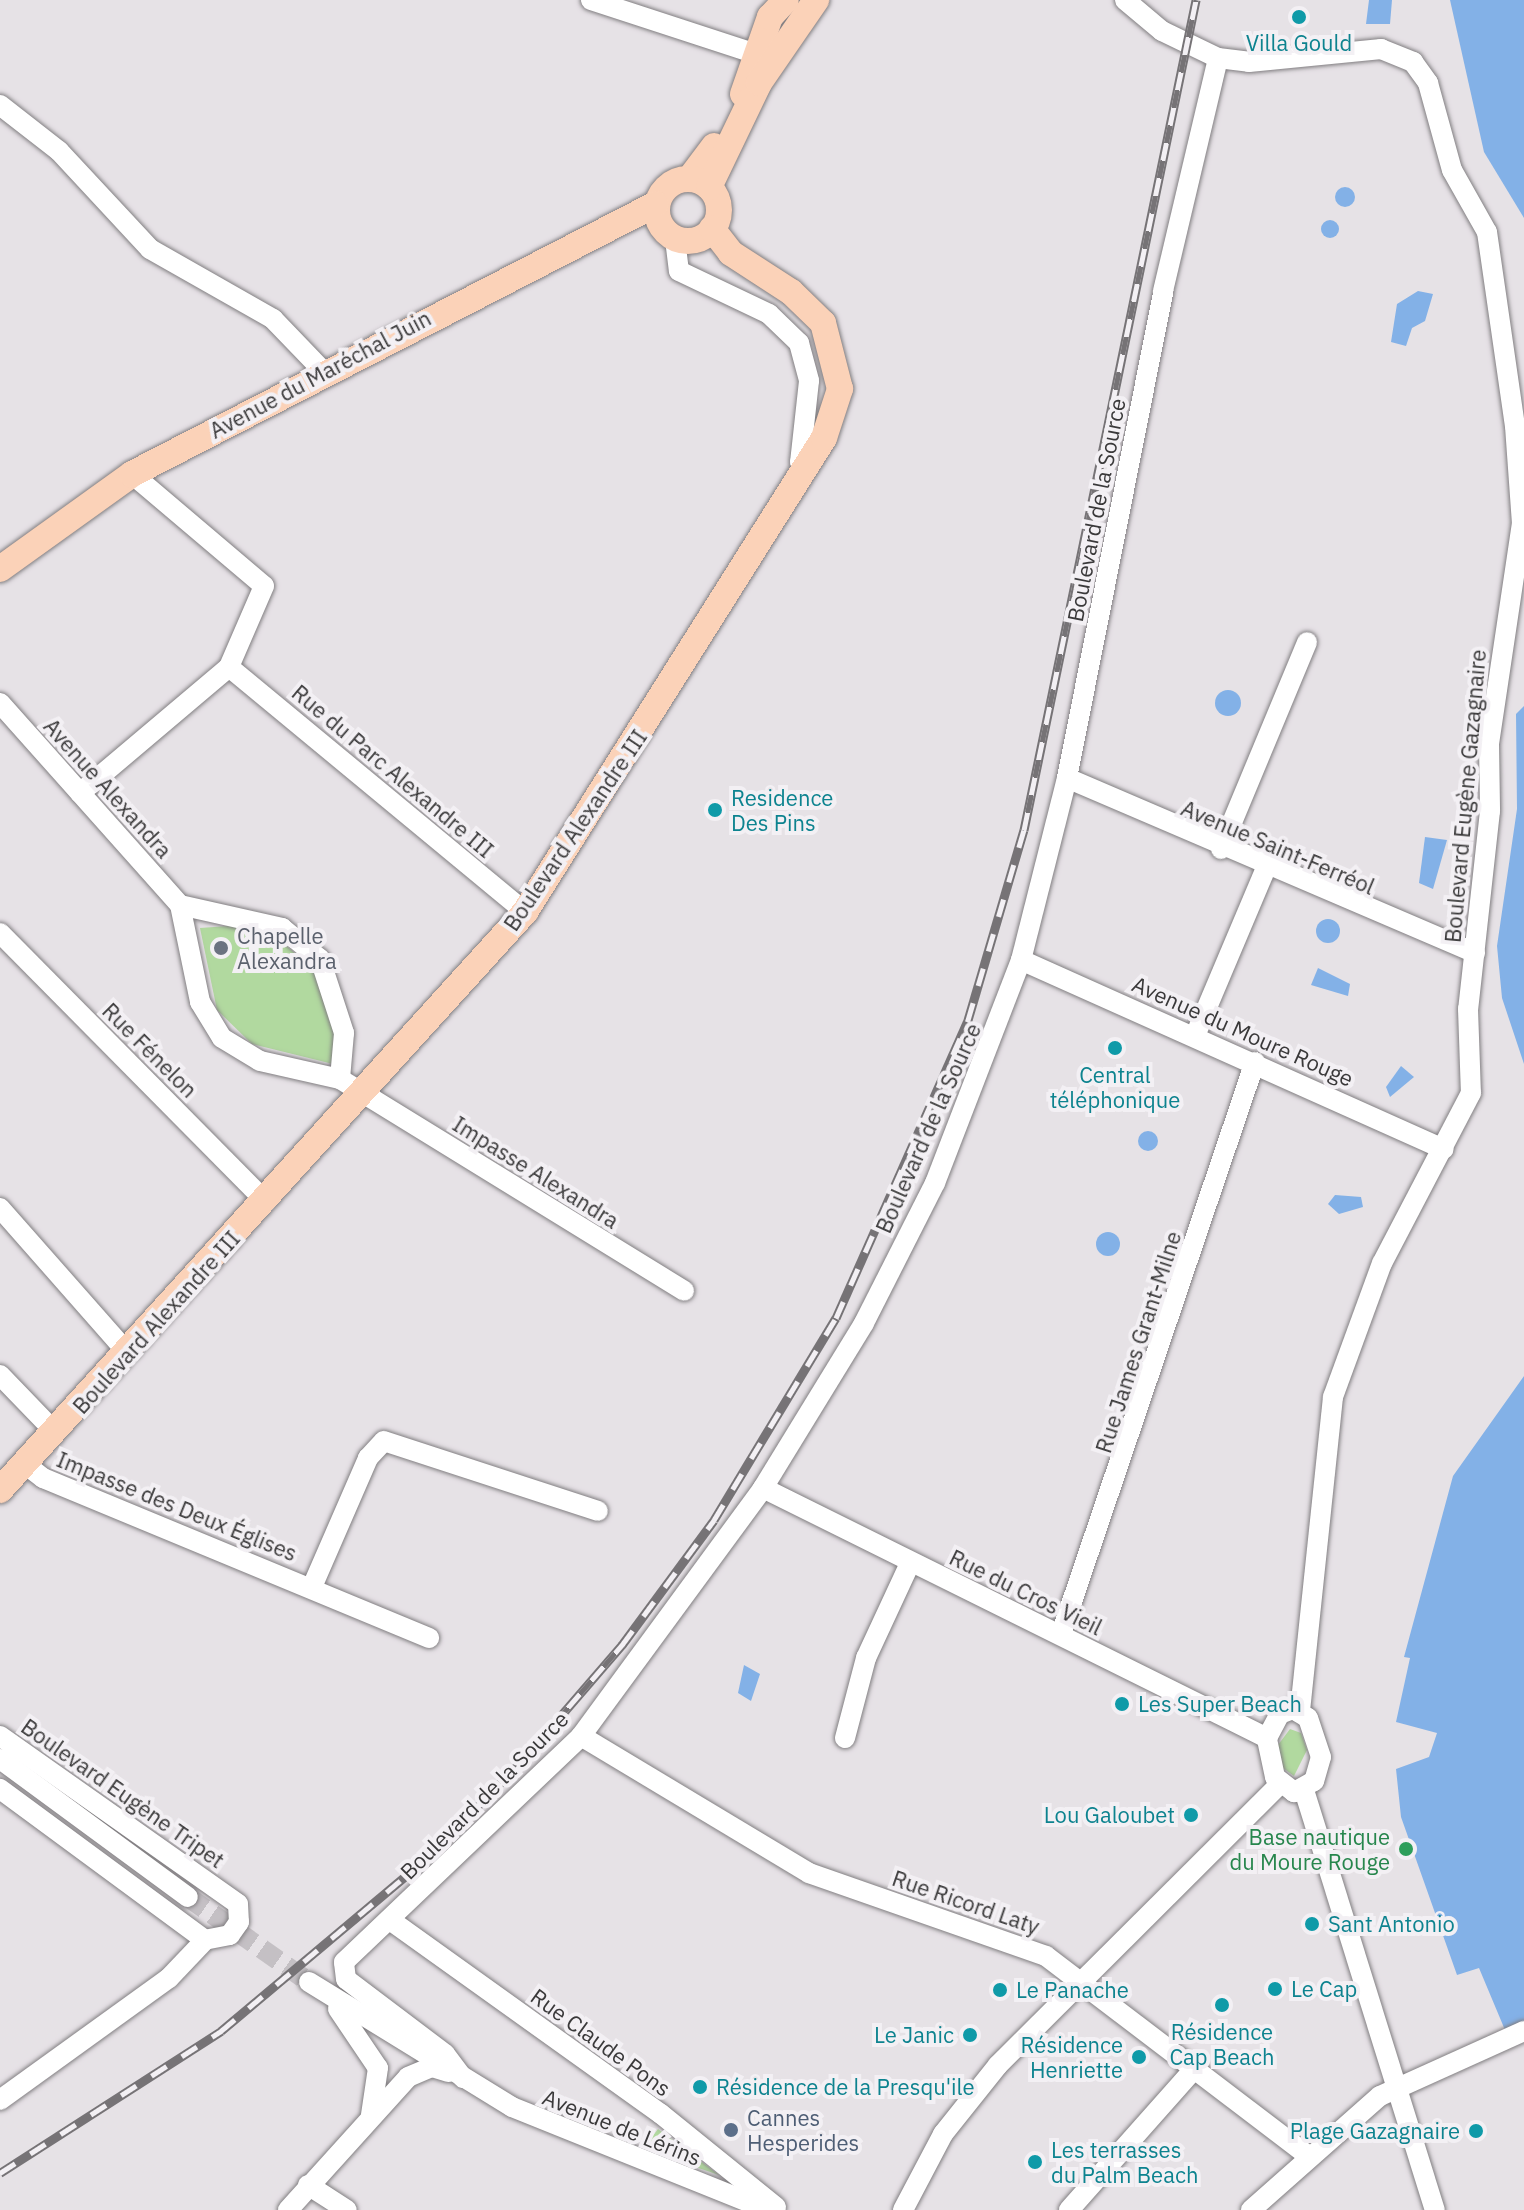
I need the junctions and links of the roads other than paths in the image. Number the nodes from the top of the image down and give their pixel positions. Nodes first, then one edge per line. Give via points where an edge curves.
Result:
1 (591, 0) edge
2 (786, 0) edge
3 (816, 0) edge
4 (1125, 0) edge
5 (1146, 8) edge
6 (756, 54) junction
7 (1218, 58) junction
8 (0, 105) edge
9 (700, 183) junction
10 (656, 204) junction
11 (712, 229) junction
12 (675, 239) junction
13 (323, 371) junction
14 (808, 466) junction
15 (132, 474) junction
16 (0, 569) edge
17 (1307, 642) dead end
18 (229, 667) junction
19 (0, 703) edge
20 (1067, 778) junction
21 (80, 793) junction
22 (1221, 849) junction
23 (1266, 868) junction
24 (180, 905) junction
25 (525, 912) junction
26 (0, 933) edge
27 (1475, 953) junction
28 (1021, 960) junction
29 (1195, 1036) junction
30 (1255, 1062) junction
31 (340, 1079) junction
32 (363, 1094) junction
33 (1444, 1149) junction
34 (266, 1202) junction
35 (0, 1208) edge
36 (684, 1291) dead end
37 (128, 1353) junction
38 (0, 1375) edge
39 (55, 1432) junction
40 (25, 1464) junction
41 (763, 1488) junction
42 (0, 1490) edge
43 (598, 1511) dead end
44 (910, 1563) junction
45 (312, 1587) junction
46 (1061, 1634) junction
47 (429, 1638) dead end
48 (1300, 1712) junction
49 (0, 1736) edge
50 (581, 1736) junction
51 (845, 1738) dead end
52 (1267, 1738) junction
53 (0, 1759) edge
54 (1280, 1784) junction
55 (0, 1789) edge
56 (1304, 1790) junction
57 (218, 1889) junction
58 (188, 1897) tunnel mouth
59 (390, 1920) junction
60 (197, 1934) junction
61 (1079, 1980) junction
62 (1524, 2031) edge
63 (1197, 2066) junction
64 (463, 2078) junction
65 (1394, 2089) junction
66 (0, 2100) edge
67 (371, 2115) junction
68 (1309, 2156) junction
69 (308, 2185) junction
70 (1428, 2206) edge
71 (288, 2210) edge
72 (347, 2210) edge
73 (768, 2210) edge
74 (779, 2210) edge
75 (903, 2210) edge
76 (1069, 2210) edge
77 (1251, 2210) edge

1 - 6 street
2 - 6 main road
3 - 9 main road
4 - 5 street, Boulevard Eugène Gazagnaire
5 - 7 street, Boulevard Eugène Gazagnaire
6 - 9 main road
7 - 20 street, Boulevard de la Source via 1166,277
7 - 27 street, Boulevard Eugène Gazagnaire via 1249,62 1381,49 1405,54 1423,72 1452,170 1487,232 1522,503 1489,744 1490,811
8 - 13 street via 59,151 150,249 273,319
9 - 10 main road via 668,185
9 - 11 main road via 719,212
10 - 12 main road via 660,226
10 - 13 main road, Avenue du Maréchal Juin
11 - 12 main road via 695,240
11 - 14 main road, Boulevard Alexandre III via 744,264 808,306 834,343 837,411
12 - 14 street via 679,271 769,314 799,343 809,381 800,462
13 - 15 main road, Avenue du Maréchal Juin
14 - 25 main road, Boulevard Alexandre III
15 - 16 main road, Avenue du Maréchal Juin
15 - 18 street via 264,586
17 - 22 street
18 - 21 street
18 - 25 street, Rue du Parc Alexandre III
19 - 21 street, Avenue Alexandra
20 - 22 street, Avenue Saint-Ferréol
20 - 28 street, Boulevard de la Source
21 - 24 street, Avenue Alexandra
22 - 23 street, Avenue Saint-Ferréol
23 - 27 street, Avenue Saint-Ferréol
23 - 29 street
24 - 31 street via 200,1002 222,1038 260,1061
24 - 31 street via 282,928 320,959 344,1033
25 - 32 main road, Boulevard Alexandre III
26 - 34 street, Rue Fénelon
27 - 33 street, Boulevard Eugène Gazagnaire via 1471,1093
28 - 29 street, Avenue du Moure Rouge
28 - 41 street, Boulevard de la Source via 935,1183 864,1323
29 - 30 street, Avenue du Moure Rouge
30 - 33 street, Avenue du Moure Rouge
30 - 46 street, Rue James Grant-Milne
31 - 32 street
32 - 34 main road, Boulevard Alexandre III
32 - 36 street, Impasse Alexandra
33 - 48 street, Boulevard Eugène Gazagnaire via 1382,1263 1343,1365 1328,1434
34 - 37 main road, Boulevard Alexandre III
35 - 37 street
37 - 39 main road, Boulevard Alexandre III
38 - 39 street
39 - 40 main road, Boulevard Alexandre III
40 - 42 main road, Boulevard Alexandre III
40 - 45 street, Impasse des Deux Églises via 43,1478
41 - 44 street, Rue du Cros Vieil
41 - 50 street, Boulevard de la Source
43 - 45 street, Impasse des Deux Églises via 384,1441 368,1458
44 - 46 street, Rue du Cros Vieil
44 - 51 street via 866,1658
45 - 47 street, Impasse des Deux Églises
46 - 52 street, Rue du Cros Vieil
48 - 52 street via 1280,1714
48 - 56 street via 1321,1757
49 - 57 street, Boulevard Eugène Tripet
50 - 59 street, Boulevard de la Source
50 - 61 street, Rue Ricord Laty via 809,1873 1046,1956
52 - 54 street
53 - 58 street, Boulevard Eugène Tripet
54 - 56 street
54 - 61 street
55 - 60 street
56 - 65 street
57 - 60 street, Boulevard Eugène Tripet via 195,1904
57 - 60 street, Boulevard Eugène Tripet via 238,1904 239,1922 230,1935
59 - 64 street, Avenue de Lérins via 347,1957 343,1973 445,2054
59 - 74 street, Rue Claude Pons via 661,2114
60 - 66 street via 169,1978
61 - 63 street, Rue Ricord Laty
61 - 75 street via 964,2105
62 - 65 street
63 - 68 street, Rue Ricord Laty
63 - 76 street
64 - 67 street via 419,2069
64 - 67 street, Avenue de Lérins via 316,1987 373,2057
64 - 73 street, Avenue de Lérins via 576,2137
65 - 68 street
65 - 70 street
67 - 69 street
68 - 77 street
69 - 71 street
69 - 72 street

